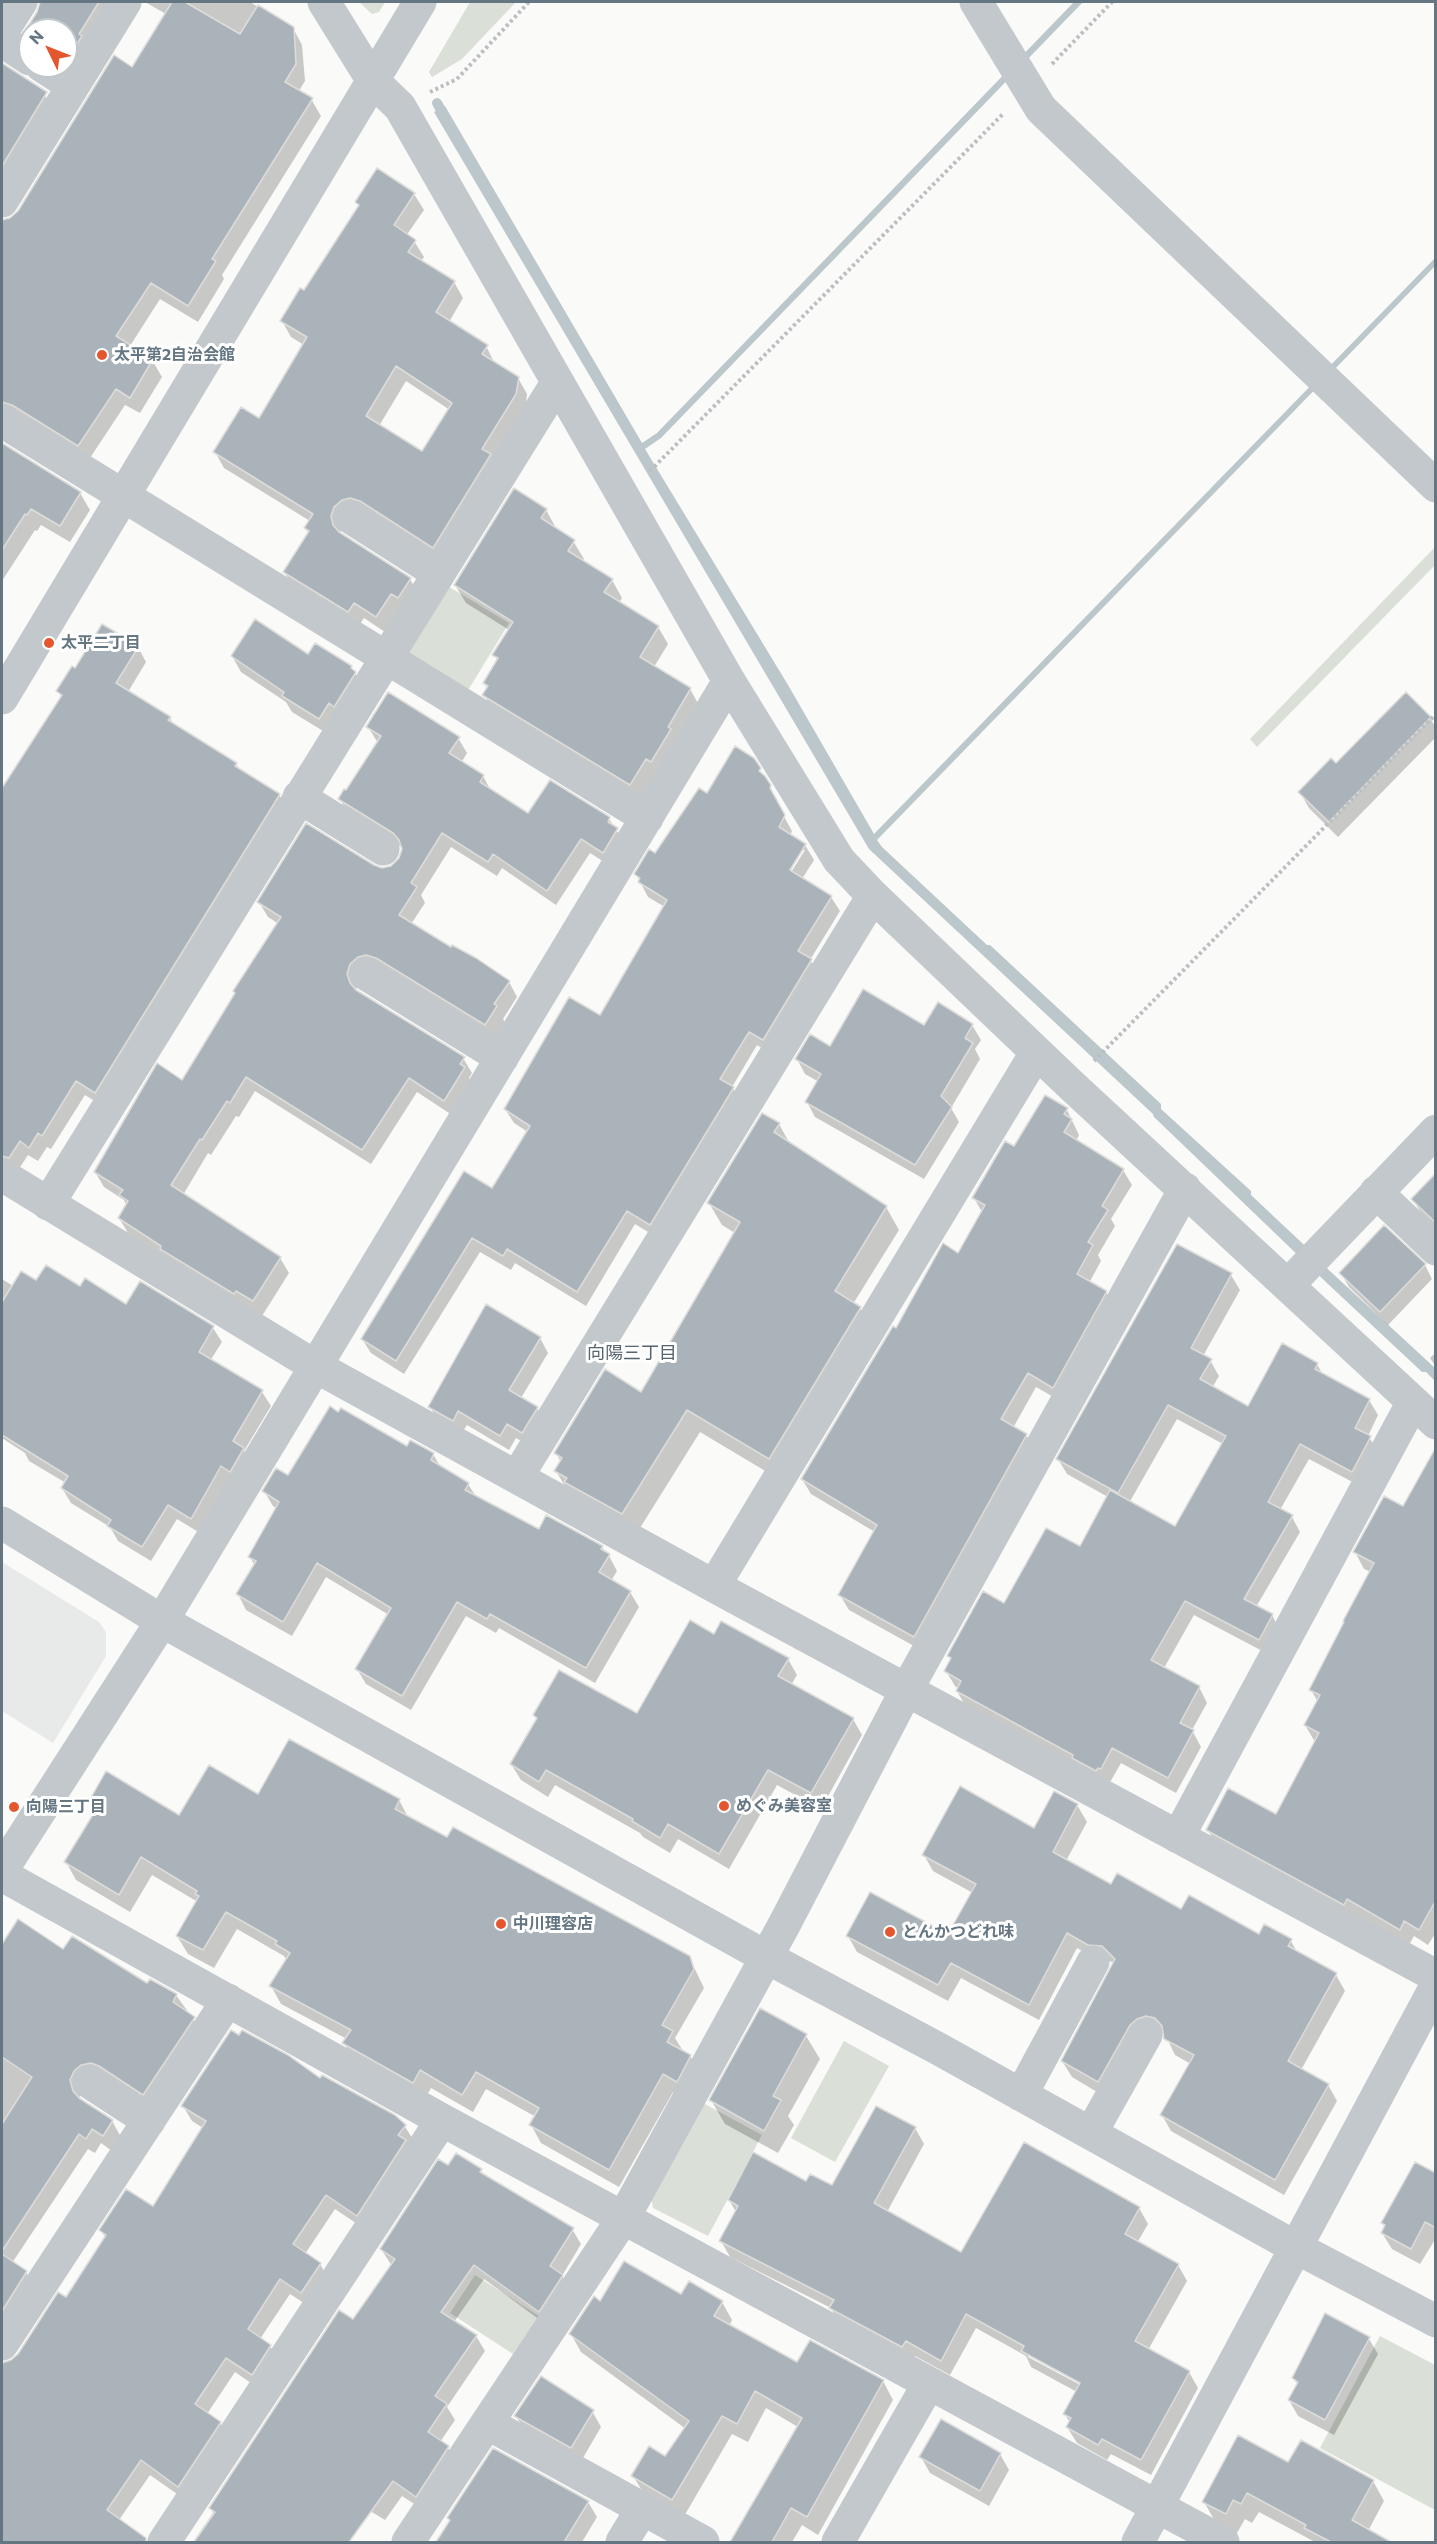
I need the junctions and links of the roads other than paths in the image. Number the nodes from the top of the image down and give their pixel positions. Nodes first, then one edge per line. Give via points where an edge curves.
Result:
1 (21, 2) edge
2 (125, 2) edge
3 (324, 2) edge
4 (420, 2) edge
5 (976, 2) edge
6 (2, 32) edge
7 (2, 41) edge
8 (18, 51) edge
9 (61, 78) edge
10 (373, 81) junction
11 (73, 86) junction
12 (2, 201) edge
13 (557, 383) junction
14 (2, 421) edge
15 (1436, 486) edge
16 (125, 496) junction
17 (350, 517) dead end
18 (438, 573) junction
19 (386, 658) junction
20 (729, 681) junction
21 (2, 698) edge
22 (300, 797) junction
23 (647, 818) junction
24 (383, 849) dead end
25 (873, 896) junction
26 (366, 974) dead end
27 (1036, 1053) junction
28 (502, 1058) junction
29 (1436, 1131) edge
30 (2, 1175) edge
31 (1185, 1189) junction
32 (1376, 1192) junction
33 (48, 1204) junction
34 (1436, 1249) edge
35 (1288, 1285) junction
36 (315, 1366) junction
37 (1424, 1412) edge
38 (517, 1478) junction
39 (2, 1523) edge
40 (714, 1586) junction
41 (162, 1621) junction
42 (907, 1689) junction
43 (1178, 1837) junction
44 (2, 1870) edge
45 (2, 1875) edge
46 (766, 1957) junction
47 (1093, 1962) dead end
48 (1436, 1976) edge
49 (1436, 1986) edge
50 (228, 2000) junction
51 (1146, 2035) dead end
52 (89, 2082) dead end
53 (1021, 2095) junction
54 (442, 2120) junction
55 (148, 2121) junction
56 (1091, 2133) junction
57 (624, 2217) junction
58 (1295, 2247) junction
59 (1434, 2317) edge
60 (2, 2344) edge
61 (929, 2383) junction
62 (487, 2423) junction
63 (1158, 2506) junction
64 (642, 2509) junction
65 (165, 2542) edge
66 (408, 2542) edge
67 (622, 2542) edge
68 (704, 2542) edge
69 (838, 2542) edge
70 (1138, 2542) edge
71 (1222, 2542) edge

1 - 6 street
2 - 11 street
3 - 10 street
4 - 10 street
5 - 15 street via 1041,109
7 - 8 street
9 - 11 street
10 - 13 street via 400,107
10 - 16 street
11 - 12 street
13 - 18 street
13 - 20 street
14 - 16 street
16 - 19 street
16 - 21 street
17 - 18 street
18 - 19 street
19 - 22 street
19 - 23 street
20 - 23 street
20 - 25 street via 839,860
22 - 24 street
22 - 33 street
23 - 28 street
25 - 27 street
25 - 38 street
26 - 28 street
27 - 31 street
27 - 40 street
28 - 36 street
29 - 32 street
30 - 33 street
31 - 35 street
31 - 42 street
32 - 34 street
32 - 35 street
33 - 36 street
35 - 37 street
36 - 38 street
36 - 41 street
37 - 43 street
38 - 40 street
39 - 41 street
40 - 42 street
41 - 44 street
41 - 46 street
42 - 43 street
42 - 46 street
43 - 48 street
45 - 50 street
46 - 53 street
46 - 57 street
47 - 53 street
49 - 58 street
50 - 54 street
50 - 55 street
51 - 56 street
52 - 55 street
53 - 56 street
54 - 57 street
54 - 65 street
55 - 60 street
56 - 58 street
57 - 61 street
57 - 62 street
58 - 59 street
58 - 63 street
61 - 63 street
61 - 69 street
62 - 64 street
62 - 66 street
63 - 70 street
63 - 71 street
64 - 67 street
64 - 68 street

